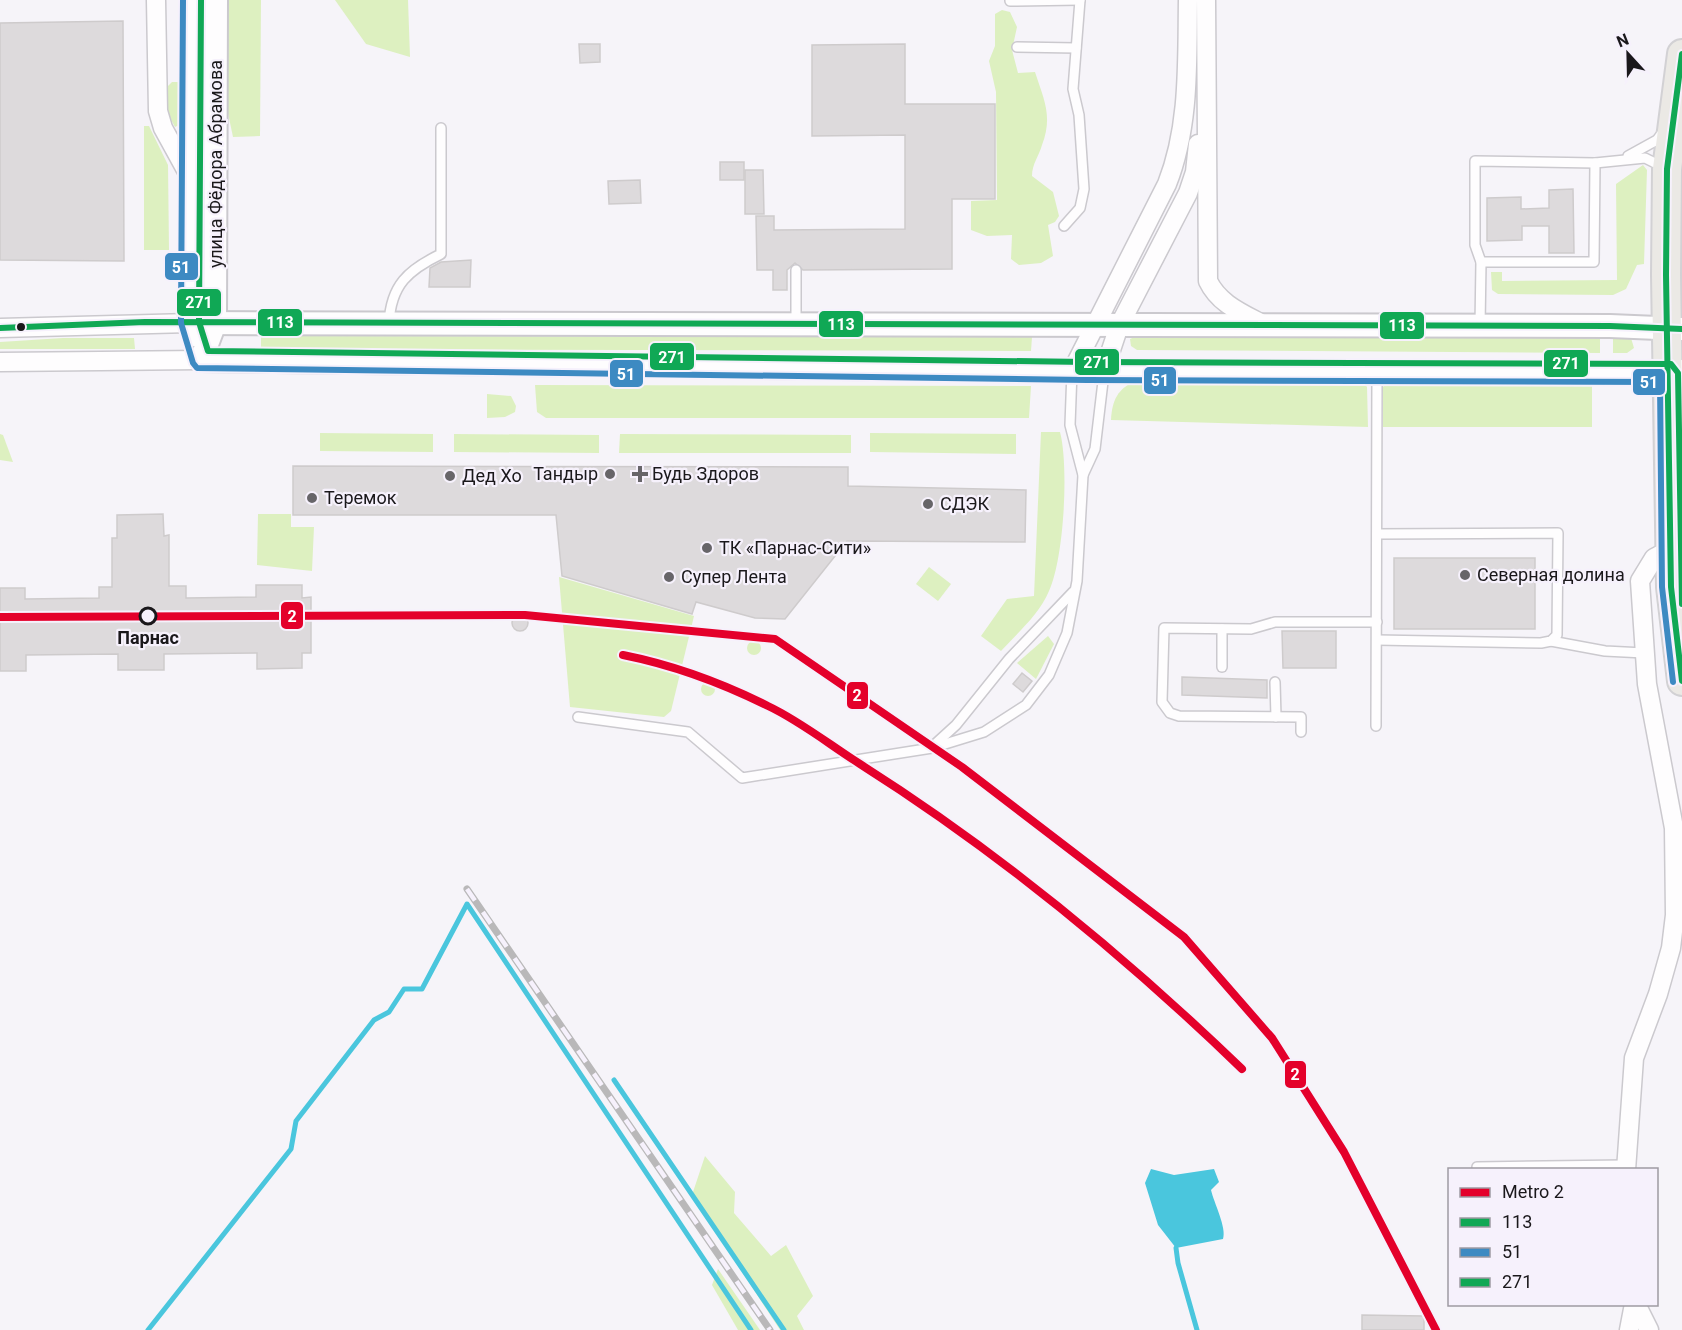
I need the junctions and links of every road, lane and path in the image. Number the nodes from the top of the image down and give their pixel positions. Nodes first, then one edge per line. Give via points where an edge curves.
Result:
1 (156, 0) edge
2 (192, 0) edge
3 (216, 0) edge
4 (1080, 0) edge
5 (1188, 0) edge
6 (1206, 0) edge
7 (1010, 1) edge
8 (1017, 47) dead end
9 (1076, 48) junction
10 (1682, 54) edge
11 (1205, 98) junction
12 (1671, 124) junction
13 (441, 129) dead end
14 (1618, 159) junction
15 (1595, 163) junction
16 (1667, 169) junction
17 (192, 181) junction
18 (1064, 226) dead end
19 (1481, 262) junction
20 (796, 270) dead end
21 (190, 323) junction
22 (215, 323) junction
23 (389, 323) junction
24 (796, 324) junction
25 (1093, 326) junction
26 (1119, 326) junction
27 (1266, 326) junction
28 (1480, 326) junction
29 (1675, 327) edge
30 (0, 328) edge
31 (201, 360) junction
32 (0, 363) edge
33 (1072, 370) junction
34 (1104, 371) junction
35 (1377, 372) junction
36 (1676, 372) edge
37 (1083, 475) junction
38 (1377, 534) junction
39 (1671, 549) junction
40 (1074, 591) junction
41 (1377, 622) junction
42 (1222, 629) junction
43 (1377, 640) junction
44 (1551, 641) junction
45 (1644, 653) junction
46 (1222, 667) dead end
47 (1682, 681) edge
48 (1275, 682) dead end
49 (578, 717) dead end
50 (1276, 717) junction
51 (1376, 726) dead end
52 (1301, 732) dead end
53 (932, 748) junction
54 (1476, 1167) dead end
55 (1626, 1167) edge
56 (1635, 1306) edge
57 (1635, 1306) edge
58 (1636, 1306) edge
59 (1629, 1330) edge
60 (1643, 1330) edge
61 (1648, 1330) edge

1 - 17 street via 158,111
2 - 17 street, улица Фёдора Абрамова
3 - 22 street, улица Фёдора Абрамова
4 - 7 lane
4 - 9 lane
5 - 25 street via 1184,122 1177,159
6 - 11 street
8 - 9 lane
9 - 18 lane via 1073,89 1079,115 1084,189 1080,208
10 - 12 main road
11 - 26 street via 1195,172 1188,193
11 - 27 street via 1208,280 1222,300
12 - 14 lane via 1657,140
12 - 16 main road
13 - 23 lane via 441,254 400,282 390,302
14 - 15 lane
14 - 16 lane via 1645,159
15 - 19 lane via 1594,262
15 - 19 lane via 1475,161 1475,245
16 - 29 main road
17 - 21 street, улица Фёдора Абрамова
19 - 28 lane
20 - 24 lane
21 - 22 street
21 - 30 street
21 - 31 street, улица Фёдора Абрамова
22 - 23 street
22 - 31 street, улица Фёдора Абрамова
23 - 24 street
24 - 25 street
25 - 26 street
25 - 33 street
26 - 27 street
26 - 34 street
27 - 28 street
28 - 29 street
29 - 36 main road
31 - 32 street
31 - 33 street
33 - 34 street
33 - 37 lane via 1070,425
34 - 35 street
34 - 37 lane via 1095,449
35 - 36 street
35 - 38 lane
36 - 39 main road
37 - 40 lane
38 - 41 lane
38 - 44 lane via 1558,533 1557,635
39 - 45 street via 1654,558 1641,581
39 - 47 main road via 1671,587
40 - 53 lane
40 - 53 lane via 1063,643 1049,675 1026,705 984,732
41 - 42 lane via 1275,622 1251,629
41 - 43 lane
42 - 46 lane
42 - 50 lane via 1164,627 1165,709 1179,716
43 - 44 lane
43 - 51 lane
44 - 45 lane via 1605,651
45 - 55 street via 1672,807 1675,915 1671,948 1658,994 1634,1058
48 - 50 lane
49 - 53 lane via 688,732 742,778
50 - 52 lane via 1301,717
54 - 55 lane
56 - 59 street
57 - 60 lane
58 - 61 street

